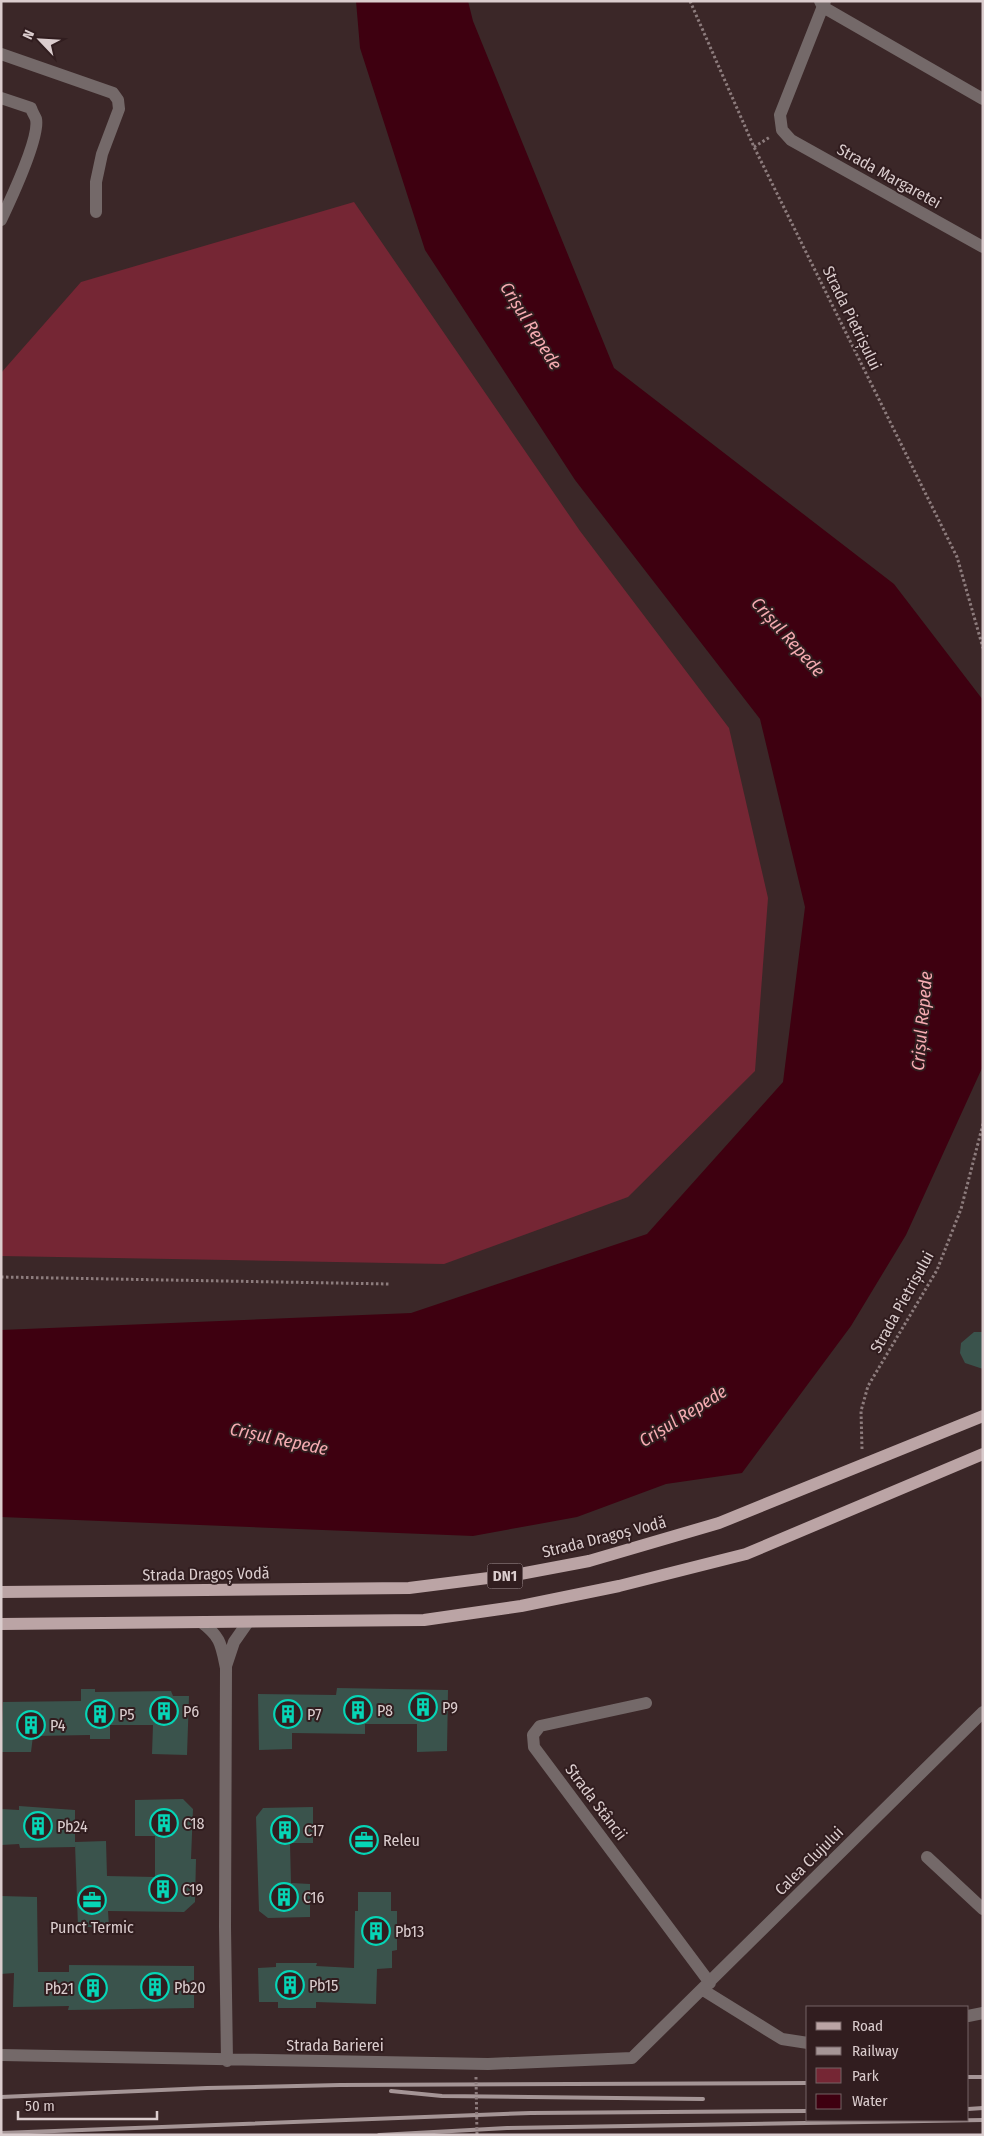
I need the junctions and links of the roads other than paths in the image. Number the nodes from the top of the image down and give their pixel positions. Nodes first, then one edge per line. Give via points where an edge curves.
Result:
1 (823, 3) edge
2 (1, 54) edge
3 (1, 98) edge
4 (983, 99) edge
5 (96, 212) dead end
6 (1, 220) edge
7 (983, 247) edge
8 (983, 1416) edge
9 (983, 1454) edge
10 (1, 1592) edge
11 (201, 1622) junction
12 (248, 1622) junction
13 (1, 1624) edge
14 (226, 1668) junction
15 (646, 1703) dead end
16 (983, 1712) edge
17 (927, 1856) dead end
18 (983, 1909) edge
19 (706, 1986) junction
20 (983, 2013) edge
21 (969, 2016) edge
22 (658, 2033) joint
23 (806, 2043) edge
24 (1, 2055) edge
25 (227, 2061) junction

1 - 4 street
1 - 7 street, Strada Margaretei via 780,115 782,130 791,140
2 - 5 street via 113,92 118,100 119,109 98,173
3 - 6 street via 31,108 36,130
8 - 10 main road, Strada Dragoș Vodă / DN1 via 719,1523 590,1561 520,1574 409,1588
9 - 12 main road, DN1 via 746,1554 570,1598 424,1620
11 - 12 main road, DN1
11 - 13 main road, DN1
11 - 14 street via 215,1632 221,1642
12 - 14 street via 234,1642
14 - 25 street
15 - 19 street, Strada Stâncii via 540,1726 533,1735 534,1746
16 - 19 street, Calea Clujului
17 - 18 street
19 - 22 street, Calea Clujului
19 - 23 street via 782,2039
20 - 21 street
22 - 25 street, Strada Barierei via 632,2058 488,2064
24 - 25 street, Strada Barierei

